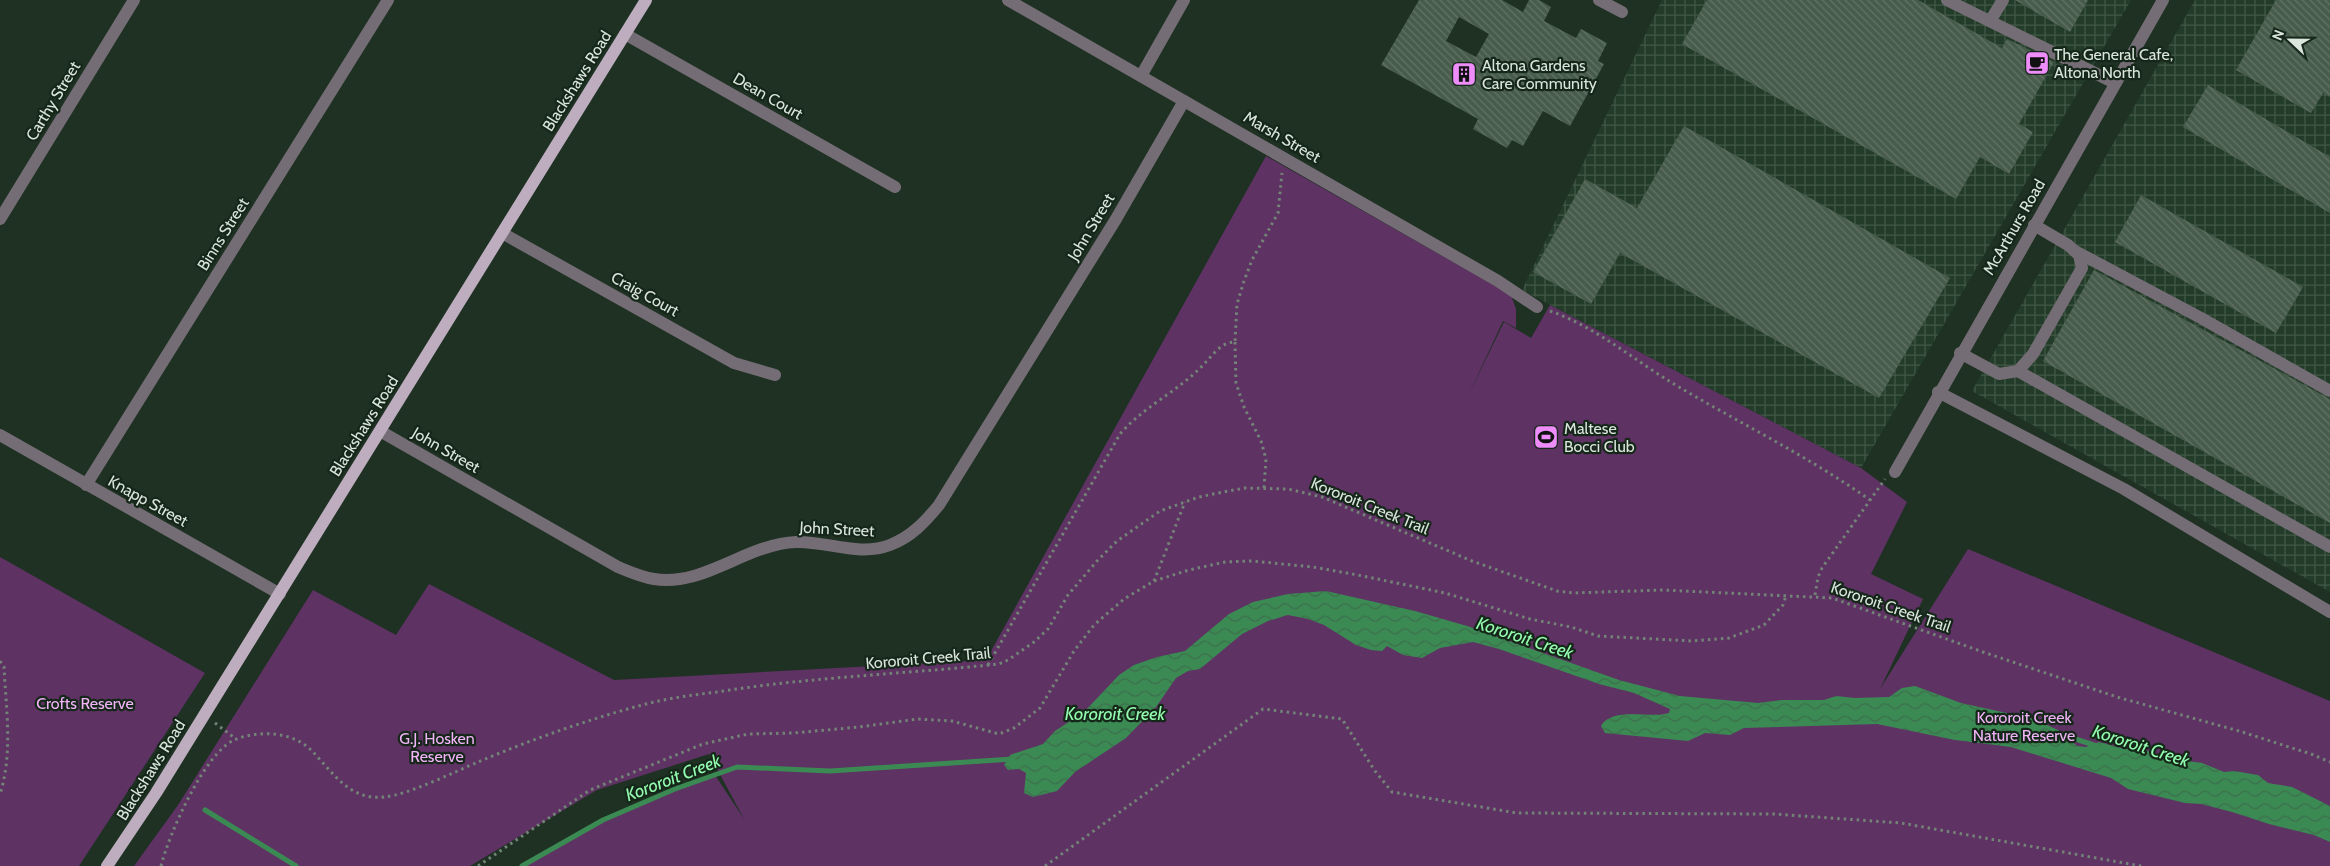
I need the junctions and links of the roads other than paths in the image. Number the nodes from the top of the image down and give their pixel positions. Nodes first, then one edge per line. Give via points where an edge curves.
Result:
1 (134, 0) edge
2 (388, 0) edge
3 (646, 0) edge
4 (1008, 0) edge
5 (1184, 0) edge
6 (1599, 0) edge
7 (1947, 0) edge
8 (2003, 0) edge
9 (2163, 0) edge
10 (1622, 12) dead end
11 (1990, 21) junction
12 (625, 34) junction
13 (1141, 76) junction
14 (2115, 83) junction
15 (1184, 101) junction
16 (895, 187) dead end
17 (0, 219) edge
18 (2034, 225) junction
19 (502, 233) junction
20 (2076, 252) junction
21 (1537, 307) road end
22 (1960, 353) junction
23 (2018, 371) junction
24 (775, 375) dead end
25 (2330, 391) edge
26 (1938, 392) junction
27 (380, 431) junction
28 (0, 436) edge
29 (1895, 472) road end
30 (86, 485) junction
31 (2330, 546) edge
32 (280, 594) junction
33 (2330, 612) edge
34 (107, 866) edge

1 - 17 street, Carthy Street
2 - 30 street, Binns Street
3 - 12 main road, Blackshaws Road
4 - 13 street, Marsh Street
5 - 13 street
6 - 10 street
7 - 11 street
8 - 11 street
9 - 14 street, McArthurs Road
11 - 14 street
12 - 16 street, Dean Court
12 - 19 main road, Blackshaws Road
13 - 15 street, Marsh Street
14 - 18 street, McArthurs Road
15 - 21 street, Marsh Street via 1498,281
15 - 27 street, John Street via 1116,219 939,505 923,525 888,546 851,549 796,542 769,546 691,576 647,578 618,567
18 - 20 street
18 - 22 street, McArthurs Road
19 - 24 street, Craig Court via 734,364
19 - 27 main road, Blackshaws Road
20 - 23 street via 2082,268 2033,354
20 - 25 street
22 - 23 street via 1999,374
22 - 26 street, McArthurs Road
23 - 31 street
26 - 29 street, McArthurs Road
26 - 33 street via 2124,489
27 - 32 main road, Blackshaws Road
28 - 30 street, Knapp Street
30 - 32 street, Knapp Street
32 - 34 main road, Blackshaws Road via 128,838

